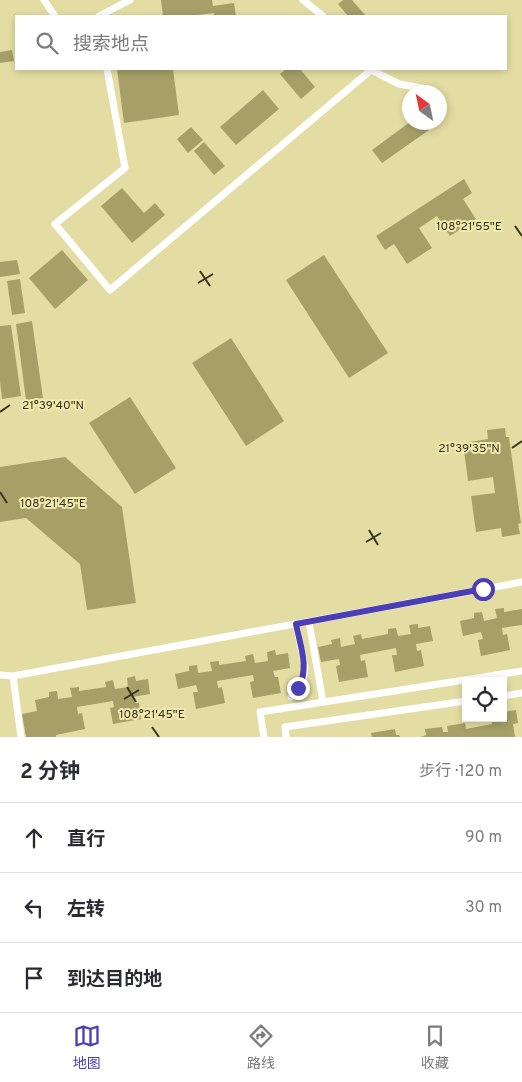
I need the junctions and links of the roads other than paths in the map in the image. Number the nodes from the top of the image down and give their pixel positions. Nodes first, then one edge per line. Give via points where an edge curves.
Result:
1 (44, 0) edge
2 (130, 0) edge
3 (304, 0) edge
4 (54, 15) edge
5 (101, 15) edge
6 (322, 15) edge
7 (107, 70) edge
8 (370, 70) edge
9 (405, 85) edge
10 (522, 582) edge
11 (309, 622) junction
12 (296, 624) junction
13 (522, 671) edge
14 (0, 675) edge
15 (13, 676) junction
16 (522, 693) edge
17 (507, 695) edge
18 (291, 697) dead end
19 (323, 702) junction
20 (462, 702) edge
21 (21, 737) edge
22 (264, 737) edge
23 (286, 737) edge

1 - 4 lane
2 - 5 lane
3 - 6 lane
7 - 8 lane via 125,168 55,224 110,290
8 - 9 lane
10 - 11 lane
11 - 12 lane
11 - 19 lane
12 - 15 lane
12 - 18 lane via 305,667 303,681
13 - 19 lane
14 - 15 lane
15 - 21 lane
16 - 17 lane
19 - 22 lane via 260,712
20 - 23 lane via 284,727

